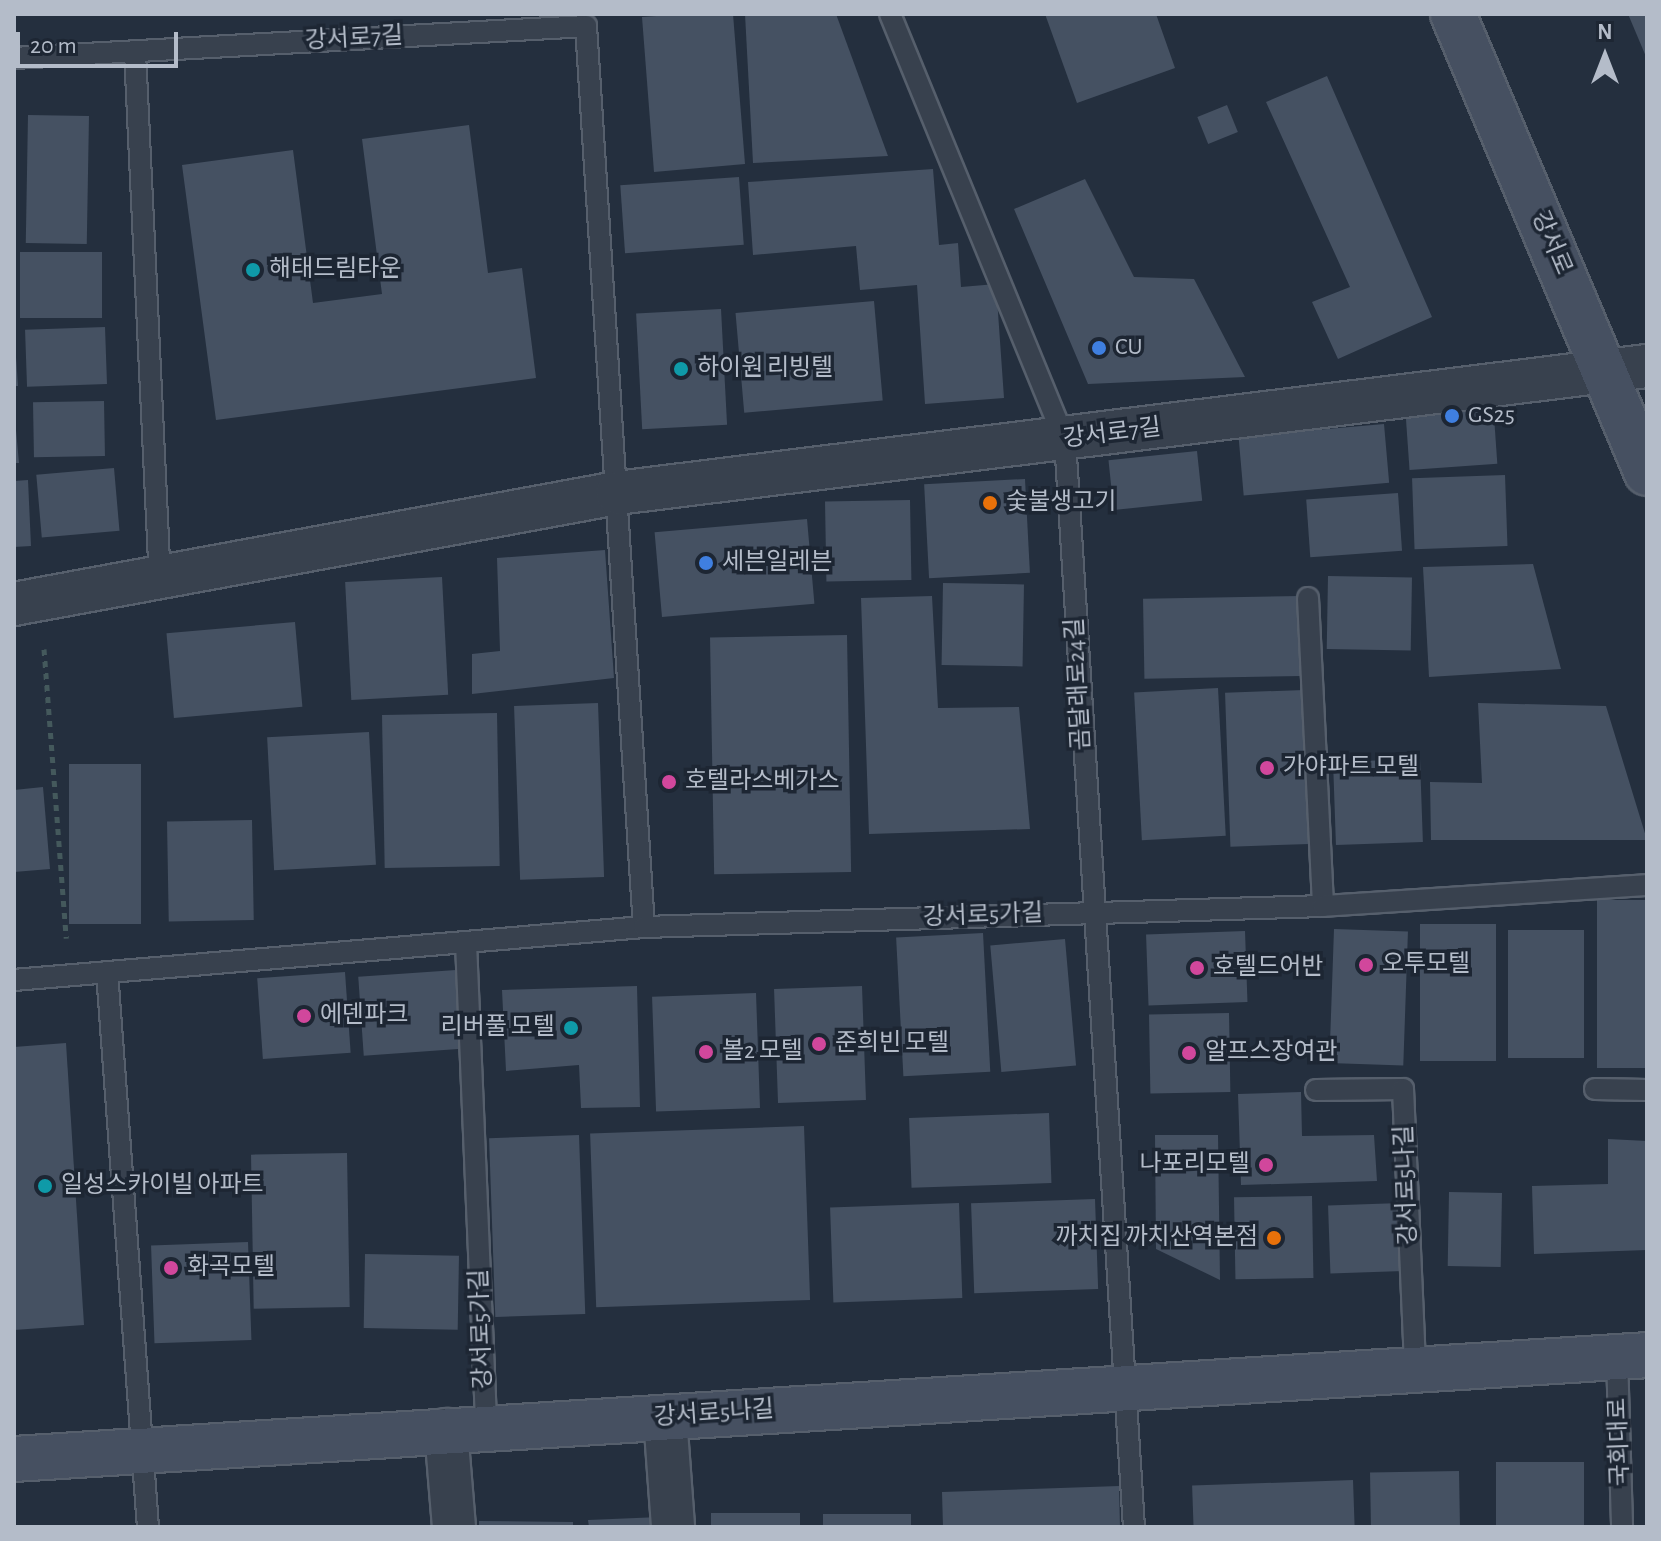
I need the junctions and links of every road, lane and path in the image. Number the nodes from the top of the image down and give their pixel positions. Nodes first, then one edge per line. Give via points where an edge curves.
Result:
1 (890, 14) edge
2 (1453, 14) edge
3 (135, 52) junction
4 (14, 58) edge
5 (1626, 369) edge
6 (1065, 440) junction
7 (1647, 473) edge
8 (617, 493) junction
9 (160, 582) junction
10 (1308, 598) dead end
11 (27, 602) edge
12 (1647, 885) edge
13 (1323, 906) junction
14 (1092, 913) junction
15 (644, 927) junction
16 (466, 943) junction
17 (107, 972) junction
18 (69, 975) junction
19 (14, 980) edge
20 (1595, 1089) dead end
21 (1316, 1090) dead end
22 (1647, 1090) edge
23 (1632, 1356) edge
24 (1415, 1369) junction
25 (1125, 1387) junction
26 (665, 1417) junction
27 (466, 1429) junction
28 (143, 1451) junction
29 (14, 1459) edge
30 (148, 1527) edge
31 (454, 1527) edge
32 (673, 1527) edge
33 (1134, 1527) edge
34 (1622, 1527) edge

1 - 6 lane, 곰달래로24길
2 - 5 street, 강서로
3 - 4 lane, 강서로7길
3 - 8 lane, 강서로7길 via 586,26
3 - 9 lane
5 - 6 street, 강서로7길
5 - 7 street, 강서로
6 - 8 street, 강서로7길
6 - 14 lane, 곰달래로24길
8 - 9 street, 강서로7길
8 - 15 lane
9 - 11 street, 강서로7길
10 - 13 lane
11 - 18 path
12 - 13 lane, 강서로5가길
13 - 14 lane, 강서로5가길
14 - 15 lane, 강서로5가길
14 - 25 lane, 곰달래로24길
15 - 16 lane, 강서로5가길
16 - 17 lane, 강서로5가길
16 - 27 lane, 강서로5가길
17 - 18 lane, 강서로5가길
17 - 28 lane
18 - 19 lane, 강서로5가길
20 - 22 lane
21 - 24 lane, 강서로5나길 via 1403,1089
23 - 24 street, 강서로5나길
23 - 34 lane, 국회대로
24 - 25 street, 강서로5나길
25 - 26 street, 강서로5나길
25 - 33 lane, 곰달래로24길
26 - 27 street, 강서로5나길
26 - 32 street
27 - 28 street, 강서로5나길
27 - 31 street
28 - 29 street, 강서로5나길
28 - 30 lane

